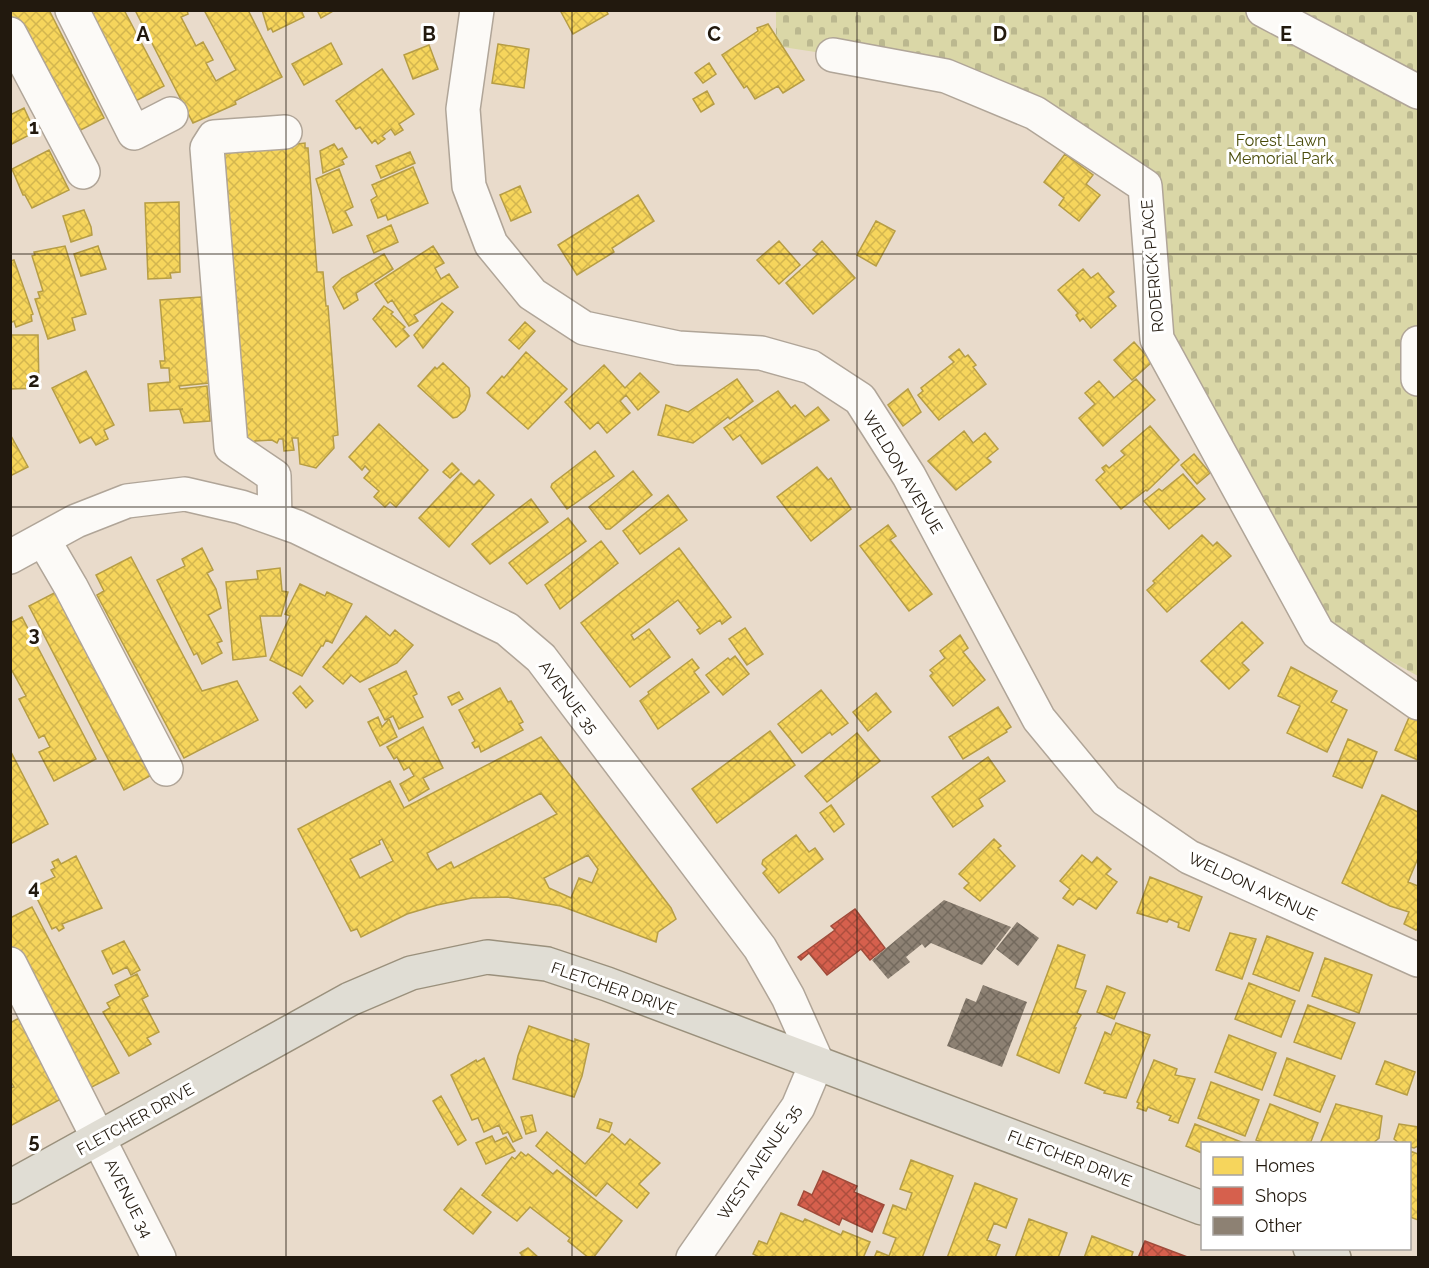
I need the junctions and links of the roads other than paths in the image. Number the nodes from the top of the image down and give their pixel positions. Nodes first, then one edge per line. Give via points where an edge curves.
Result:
1 (72, 10) edge
2 (477, 10) edge
3 (1263, 10) edge
4 (10, 34) edge
5 (833, 55) dead end
6 (1419, 92) edge
7 (171, 114) dead end
8 (285, 132) dead end
9 (83, 172) dead end
10 (1419, 343) edge
11 (1419, 379) edge
12 (275, 519) junction
13 (50, 535) junction
14 (10, 557) edge
15 (1419, 703) edge
16 (148, 711) dead end
17 (166, 769) dead end
18 (1419, 960) edge
19 (10, 964) edge
20 (817, 1062) junction
21 (99, 1139) junction
22 (12, 1182) edge
23 (1201, 1207) edge
24 (1315, 1250) edge
25 (159, 1257) edge
26 (693, 1257) edge
27 (1334, 1257) edge

1 - 7 street via 134,133
2 - 18 street, WELDON AVENUE via 463,109 469,186 491,244 532,294 584,328 678,348 761,353 810,367 860,399 909,476 1039,720 1106,800 1189,857
3 - 6 street
4 - 9 street
5 - 15 street, RODERICK PLACE via 946,76 1002,99 1035,113 1145,186 1157,339 1318,633
8 - 12 street via 214,137 207,148 231,447 274,476
10 - 11 street
12 - 13 street, AVENUE 35 via 185,494 128,501
12 - 20 street, AVENUE 35 via 507,629 541,658 760,948 788,996
13 - 14 street
13 - 16 street
13 - 17 street via 71,587
19 - 21 street, AVENUE 34
20 - 21 main road, FLETCHER DRIVE via 547,964 487,957 411,973 350,999
20 - 23 main road, FLETCHER DRIVE
20 - 26 street, WEST AVENUE 35 via 798,1107
21 - 22 main road, FLETCHER DRIVE
21 - 25 street, AVENUE 34
24 - 27 main road

